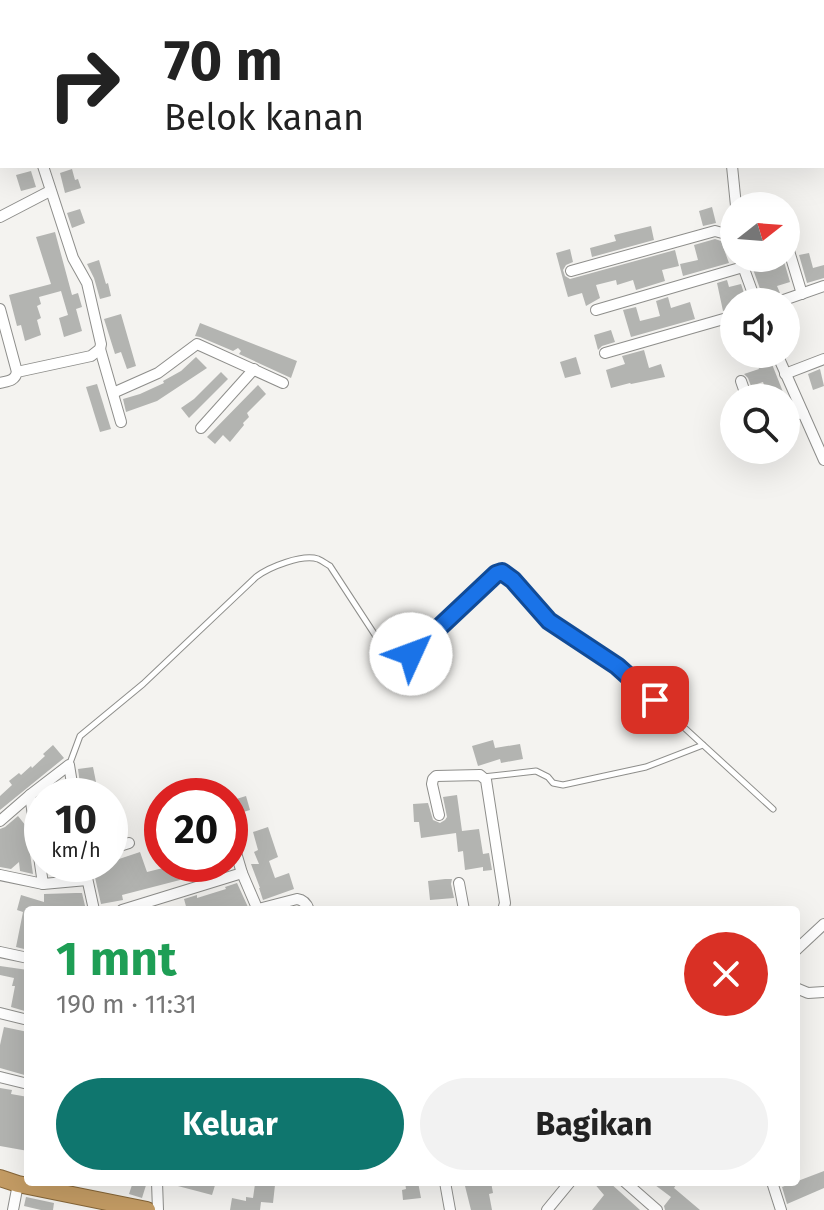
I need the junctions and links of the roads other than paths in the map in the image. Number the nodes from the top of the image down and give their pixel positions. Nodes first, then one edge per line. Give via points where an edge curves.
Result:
1 (44, 168) edge
2 (732, 168) edge
3 (50, 191) junction
4 (735, 192) edge
5 (0, 217) edge
6 (720, 232) edge
7 (720, 270) edge
8 (571, 271) dead end
9 (795, 272) edge
10 (824, 286) edge
11 (802, 294) joint
12 (0, 309) edge
13 (596, 310) dead end
14 (720, 320) edge
15 (100, 349) junction
16 (605, 353) dead end
17 (824, 359) edge
18 (783, 368) edge
19 (254, 369) junction
20 (17, 372) junction
21 (785, 374) junction
22 (741, 381) dead end
23 (0, 383) edge
24 (283, 383) dead end
25 (742, 384) edge
26 (113, 393) junction
27 (803, 413) junction
28 (800, 414) edge
29 (121, 422) dead end
30 (201, 428) dead end
31 (824, 460) edge
32 (703, 745) junction
33 (69, 765) junction
34 (483, 777) junction
35 (52, 778) edge
36 (71, 778) edge
37 (24, 800) edge
38 (773, 809) dead end
39 (439, 815) dead end
40 (0, 821) edge
41 (0, 875) edge
42 (65, 882) edge
43 (87, 882) edge
44 (213, 882) edge
45 (246, 882) edge
46 (459, 883) dead end
47 (43, 884) joint
48 (93, 906) edge
49 (135, 906) edge
50 (255, 906) edge
51 (268, 906) edge
52 (307, 906) edge
53 (463, 906) edge
54 (504, 906) edge
55 (824, 924) edge
56 (800, 946) edge
57 (0, 952) edge
58 (24, 957) edge
59 (800, 990) edge
60 (824, 992) edge
61 (0, 1013) edge
62 (24, 1019) edge
63 (0, 1077) edge
64 (24, 1083) edge
65 (0, 1178) edge
66 (18, 1184) junction
67 (24, 1185) edge
68 (28, 1186) edge
69 (157, 1186) edge
70 (446, 1186) edge
71 (567, 1186) edge
72 (630, 1186) edge
73 (773, 1186) edge
74 (13, 1210) edge
75 (147, 1210) edge
76 (158, 1210) edge
77 (450, 1210) edge
78 (547, 1210) edge
79 (657, 1210) edge
80 (781, 1210) edge

1 - 3 street
2 - 4 street
3 - 5 street
3 - 15 street via 87,283
6 - 8 street
7 - 13 street
9 - 11 street
10 - 11 street
12 - 20 street
14 - 16 street
15 - 20 street via 91,356
15 - 26 street
17 - 21 street
18 - 21 street
19 - 24 street
19 - 26 street via 197,344 158,373
19 - 30 street
20 - 23 street
21 - 27 street
22 - 25 street
26 - 29 street
27 - 28 street
27 - 31 street
32 - 33 lane via 617,666 549,621 505,573 496,574 397,663 330,566 316,558 285,562 256,577 80,736
32 - 34 lane via 646,767 563,785 536,771
32 - 38 lane
33 - 35 street
33 - 36 street
34 - 39 street via 434,777
34 - 54 street
37 - 40 street
41 - 47 street
42 - 47 street
43 - 48 street
44 - 49 street
45 - 50 street
46 - 53 street
51 - 52 street via 297,899
55 - 56 street
57 - 58 street
59 - 60 street
61 - 62 street
63 - 64 street
65 - 66 highway
66 - 67 highway
66 - 74 street
68 - 75 highway
69 - 76 street
70 - 77 street
71 - 78 street
72 - 79 street
73 - 80 street

